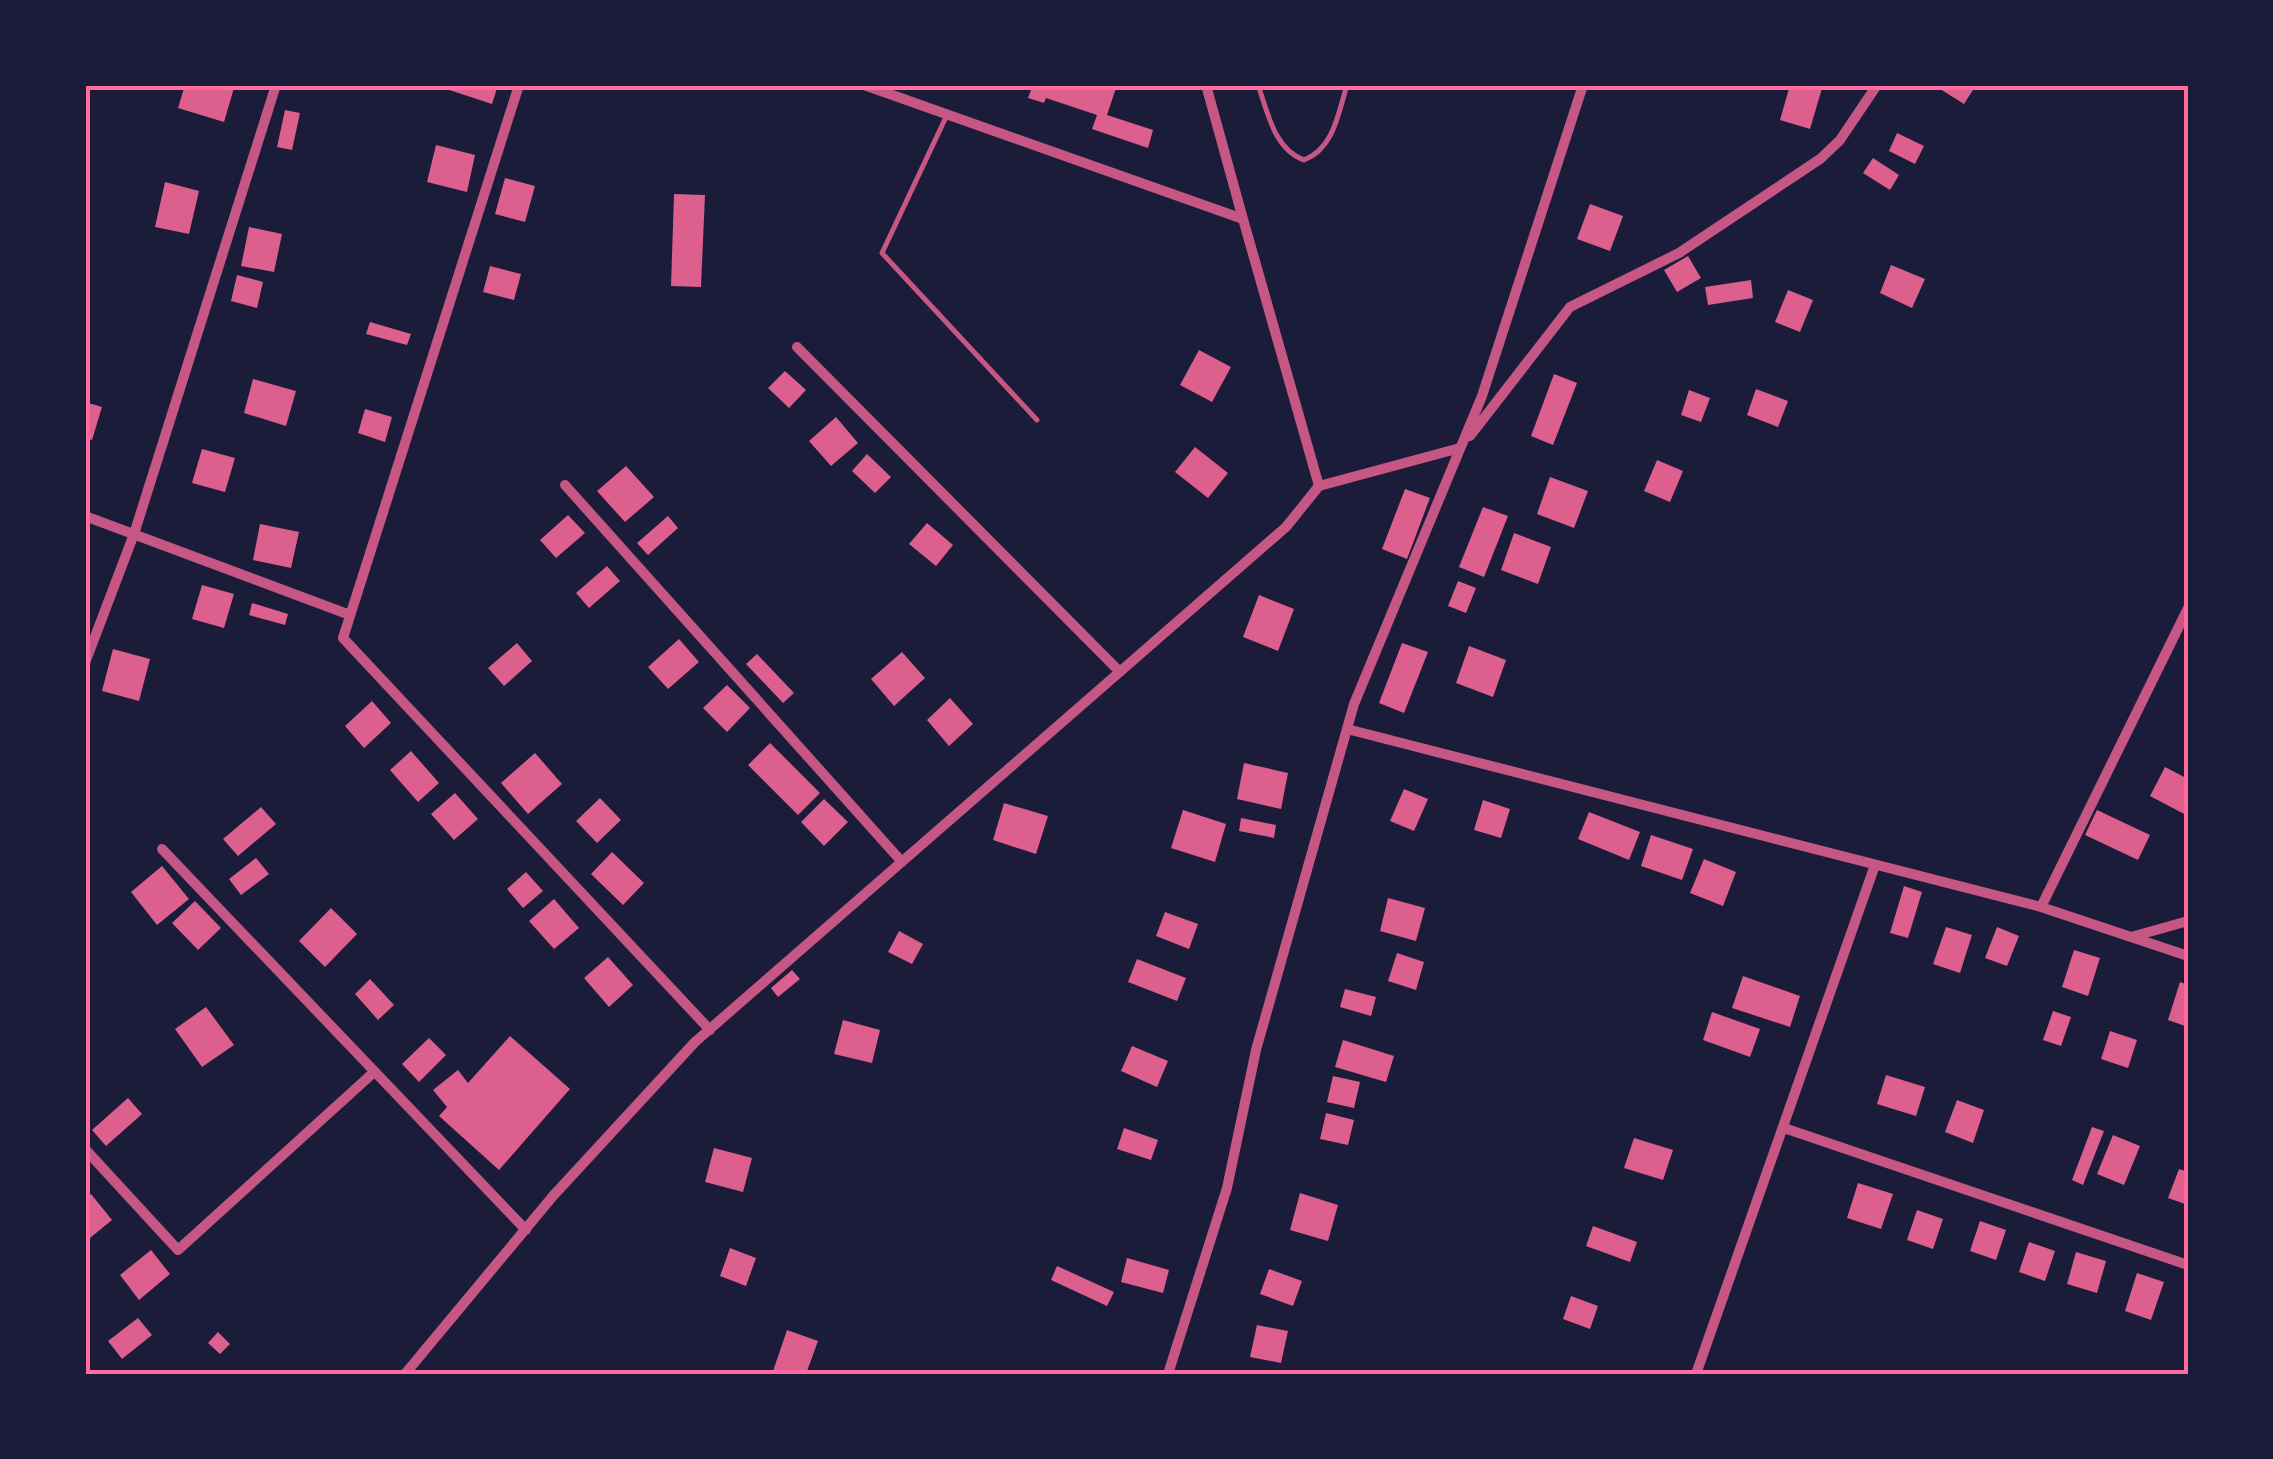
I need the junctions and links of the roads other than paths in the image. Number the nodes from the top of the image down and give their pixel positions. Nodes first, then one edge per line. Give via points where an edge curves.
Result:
1 (276, 85) edge
2 (519, 85) edge
3 (864, 85) edge
4 (1206, 85) edge
5 (1258, 85) edge
6 (1347, 85) edge
7 (1583, 85) edge
8 (1875, 86) edge
9 (947, 114) junction
10 (1243, 218) junction
11 (797, 347) dead end
12 (1037, 420) dead end
13 (1460, 448) junction
14 (565, 485) dead end
15 (1319, 486) junction
16 (85, 516) edge
17 (134, 534) junction
18 (2188, 608) edge
19 (350, 615) junction
20 (85, 663) edge
21 (1120, 672) junction
22 (1347, 729) junction
23 (162, 850) dead end
24 (902, 862) junction
25 (1875, 866) junction
26 (2040, 907) junction
27 (2188, 921) edge
28 (2130, 937) junction
29 (2188, 956) edge
30 (710, 1030) junction
31 (373, 1073) junction
32 (1784, 1128) junction
33 (85, 1149) edge
34 (526, 1230) junction
35 (2188, 1265) edge
36 (405, 1374) edge
37 (1168, 1374) edge
38 (1696, 1374) edge

1 - 17 street
2 - 19 street
3 - 9 street
4 - 10 street
5 - 6 lane via 1277,137 1289,155 1304,160 1319,154 1330,138
7 - 13 street
8 - 13 street via 1820,158 1679,254 1570,307
9 - 10 street
9 - 12 lane via 882,252
10 - 15 street
11 - 21 street
13 - 15 street
13 - 22 street
14 - 24 street
15 - 21 street via 1286,527
16 - 17 street
17 - 19 street
17 - 20 street
18 - 26 street
19 - 30 street via 343,638
21 - 24 street
22 - 25 street
22 - 37 street via 1256,1050 1227,1188
23 - 31 street
24 - 30 street
25 - 26 street
25 - 32 street
26 - 28 street
27 - 28 street
28 - 29 street
30 - 34 street
31 - 33 street via 178,1250
31 - 34 street
32 - 35 street
32 - 38 street
34 - 36 street

